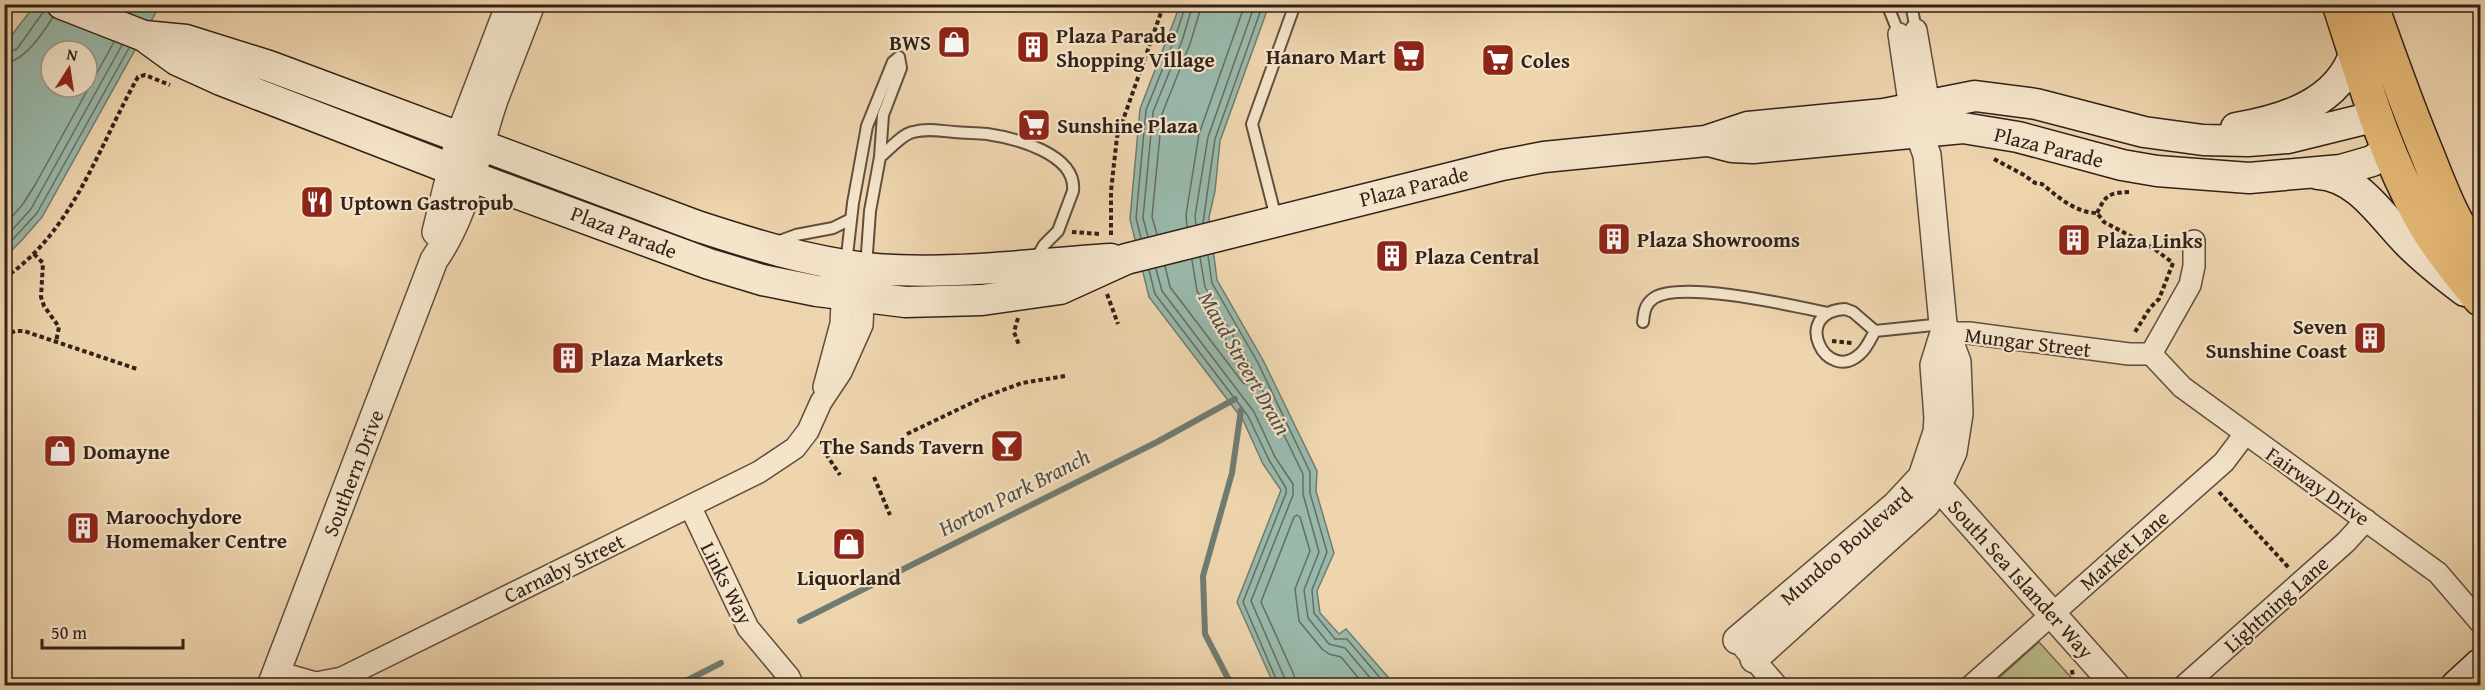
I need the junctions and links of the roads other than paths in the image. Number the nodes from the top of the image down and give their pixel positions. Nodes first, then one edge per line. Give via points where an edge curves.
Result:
1 (62, 4) edge
2 (510, 4) edge
3 (531, 4) edge
4 (1298, 4) edge
5 (1887, 4) edge
6 (1911, 4) edge
7 (2339, 4) edge
8 (2371, 4) edge
9 (1908, 32) junction
10 (144, 36) junction
11 (2355, 52) junction
12 (2409, 110) junction
13 (2377, 116) junction
14 (1923, 125) junction
15 (2174, 137) junction
16 (470, 140) junction
17 (2388, 150) junction
18 (880, 157) junction
19 (461, 172) junction
20 (2317, 174) junction
21 (851, 219) junction
22 (1277, 222) junction
23 (2194, 241) dead end
24 (763, 248) junction
25 (2481, 258) edge
26 (1126, 259) junction
27 (856, 266) junction
28 (1031, 266) junction
29 (852, 296) junction
30 (2481, 300) edge
31 (1828, 313) junction
32 (1643, 322) dead end
33 (1944, 328) junction
34 (1875, 331) junction
35 (2151, 354) junction
36 (2245, 434) junction
37 (1930, 482) junction
38 (690, 506) junction
39 (2366, 520) junction
40 (2052, 614) junction
41 (2481, 622) edge
42 (1745, 649) joint
43 (2481, 664) edge
44 (274, 679) edge
45 (793, 686) edge
46 (1777, 686) edge
47 (1971, 686) edge
48 (2116, 686) edge
49 (2184, 686) edge
50 (2456, 686) edge

1 - 10 main road, Plaza Parade
2 - 16 street, Southern Drive
3 - 16 street, Southern Drive via 494,100
4 - 22 lane via 1252,124
5 - 9 lane
6 - 9 lane
7 - 11 main road
8 - 12 main road
9 - 14 street, Mungar Street
10 - 16 main road, Plaza Parade via 186,40 239,56
10 - 19 main road, Plaza Parade via 177,60 221,80
11 - 13 main road
11 - 15 main road via 2336,86 2309,105 2260,123
12 - 13 main road
12 - 17 main road
12 - 25 main road via 2445,198 2467,241
13 - 15 main road, Plaza Parade via 2271,140
13 - 17 main road
14 - 15 main road, Plaza Parade via 1967,97 1991,97
14 - 20 main road, Plaza Parade via 2018,137 2157,171 2248,178
14 - 22 main road, Plaza Parade via 1884,114 1748,127 1706,141 1544,157
14 - 33 street, Mungar Street
16 - 19 street, Southern Drive
16 - 24 main road, Plaza Parade
17 - 20 main road, Plaza Parade via 2366,163
17 - 30 main road via 2430,232
18 - 21 lane via 883,115 900,68 899,57 892,62 867,126
18 - 27 lane
18 - 28 lane via 910,132 934,129 988,134 1040,148 1060,161 1073,191 1058,231
19 - 29 main road, Plaza Parade via 709,264 762,280
19 - 44 street, Southern Drive via 445,244 434,260
20 - 30 main road via 2352,185 2426,260
21 - 24 lane
21 - 27 lane
22 - 26 main road, Plaza Parade
23 - 35 street via 2190,285
24 - 27 main road, Plaza Parade
26 - 28 main road, Plaza Parade
26 - 29 main road, Plaza Parade via 1060,289 1014,297 905,302
27 - 28 main road, Plaza Parade via 926,270
27 - 29 street, Carnaby Street
29 - 38 street, Carnaby Street via 862,325 841,372 795,448 759,472
31 - 32 lane via 1741,297 1680,292 1653,298 1644,309
31 - 34 lane via 1853,312
31 - 34 lane via 1818,326 1817,342 1821,351 1835,360 1859,355
33 - 34 lane
33 - 35 street, Mungar Street
33 - 37 street, Mundoo Boulevard via 1934,365 1937,432
35 - 36 street, Fairway Drive via 2182,387
36 - 39 street, Fairway Drive
36 - 40 street, Market Lane via 2224,462
37 - 40 street, South Sea Islander Way
37 - 42 street, Mundoo Boulevard via 1896,506
38 - 44 street, Carnaby Street via 342,678 316,683
38 - 45 street, Links Way via 748,628
39 - 41 street, Fairway Drive via 2438,573
39 - 49 street, Lightning Lane
40 - 47 street, Market Lane
40 - 48 street, South Sea Islander Way
42 - 46 street
43 - 50 main road

